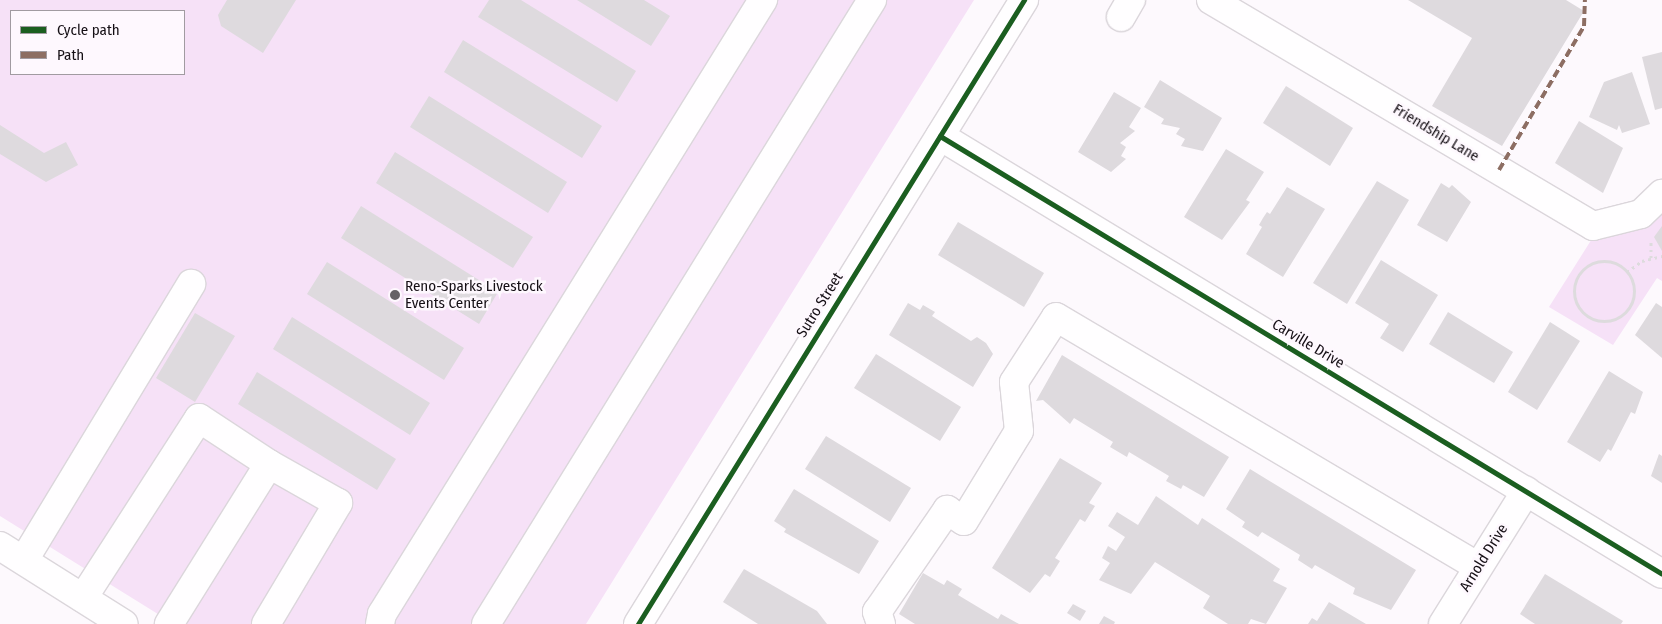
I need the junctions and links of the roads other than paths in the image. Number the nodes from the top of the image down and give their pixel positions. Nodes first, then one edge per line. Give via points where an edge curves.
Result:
1 (763, 0) edge
2 (872, 0) edge
3 (1024, 0) edge
4 (1211, 0) edge
5 (940, 136) junction
6 (1662, 194) edge
7 (191, 284) dead end
8 (269, 464) junction
9 (1526, 491) junction
10 (0, 546) edge
11 (24, 560) junction
12 (1478, 567) junction
13 (1662, 574) edge
14 (83, 598) junction
15 (124, 624) edge
16 (169, 624) edge
17 (266, 624) edge
18 (380, 624) edge
19 (486, 624) edge
20 (638, 624) edge
21 (881, 624) edge
22 (1443, 624) edge

1 - 18 street via 382,614
2 - 19 street
3 - 5 street, Sutro Street
4 - 6 street, Friendship Lane via 1593,226 1641,214
5 - 9 street, Carville Drive
5 - 20 street, Sutro Street
7 - 11 street
8 - 14 street via 199,418
8 - 16 street
8 - 17 street via 338,503
9 - 12 street, Arnold Drive
9 - 13 street, Carville Drive
10 - 11 street
11 - 14 street
12 - 21 street via 1056,317 1014,382 1019,431 964,521 947,510 877,612
12 - 22 street, Arnold Drive
14 - 15 street

